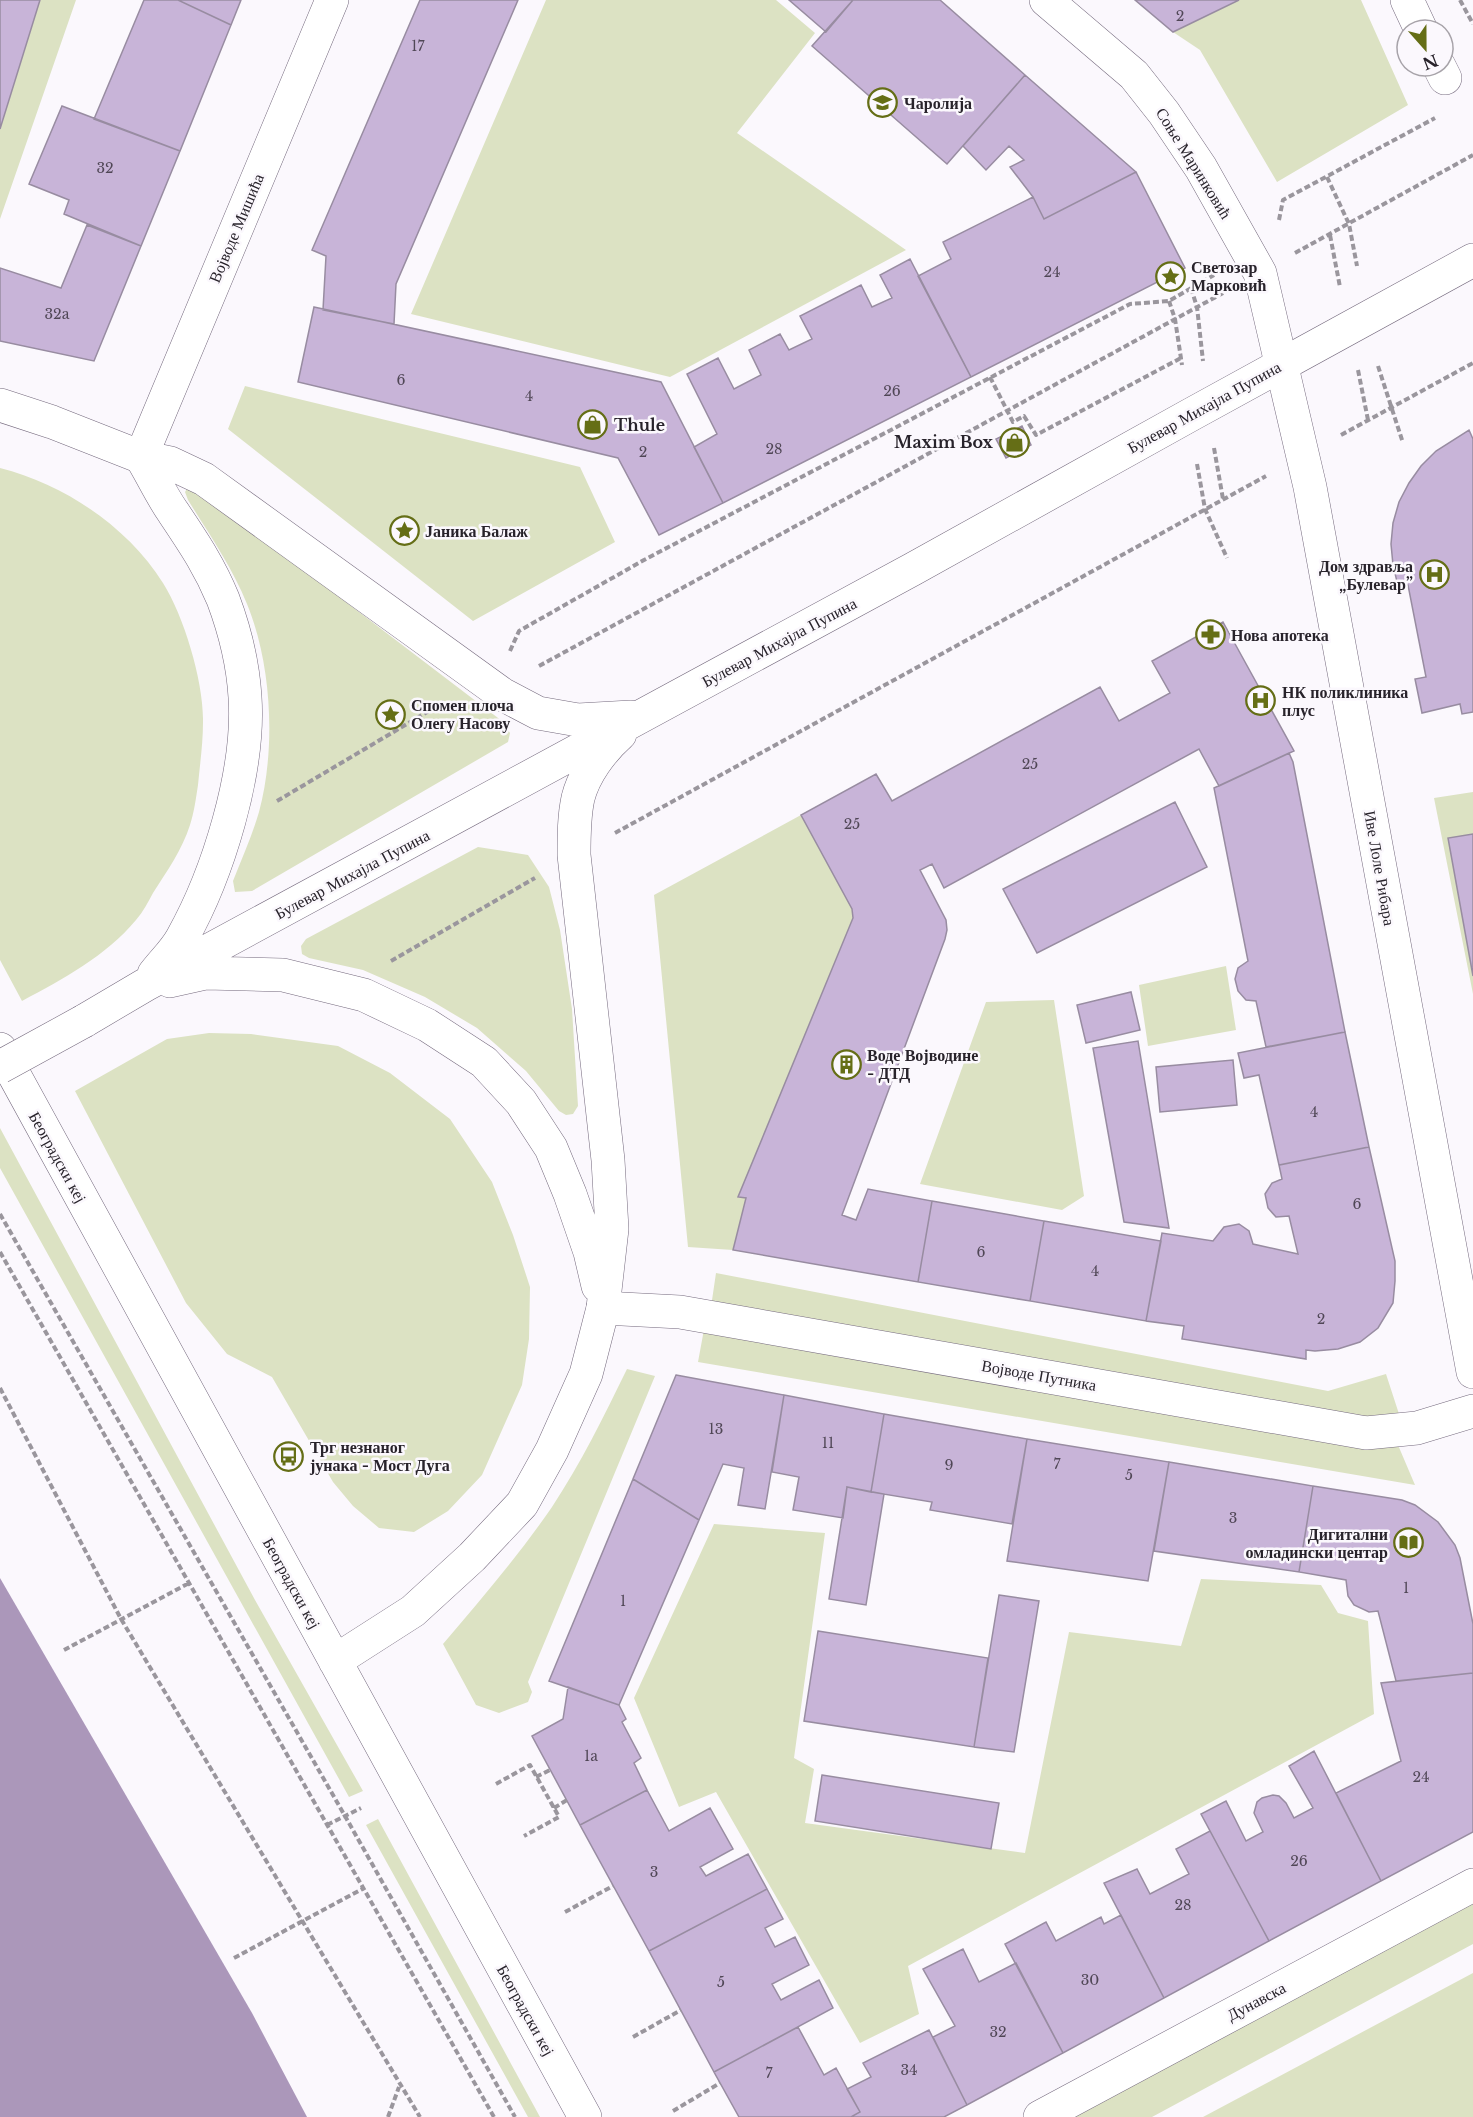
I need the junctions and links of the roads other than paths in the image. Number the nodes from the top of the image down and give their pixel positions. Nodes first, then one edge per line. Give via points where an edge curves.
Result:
1 (332, 0) edge
2 (1046, 0) edge
3 (1407, 0) edge
4 (1415, 18) edge
5 (1473, 260) edge
6 (1281, 365) junction
7 (0, 405) edge
8 (141, 457) junction
9 (639, 717) junction
10 (145, 985) junction
11 (0, 1049) edge
12 (0, 1067) edge
13 (603, 1308) junction
14 (1473, 1372) edge
15 (1473, 1411) edge
16 (335, 1661) junction
17 (1473, 1885) edge
18 (585, 2117) edge
19 (1040, 2117) edge

1 - 8 main road, Војводе Мишића
2 - 6 main road, Соње Маринковић via 1134,75 1201,168 1260,273
3 - 4 main road
5 - 6 main road, Булевар Михајла Пупина
6 - 9 main road, Булевар Михајла Пупина
6 - 14 main road, Иве Лоле Рибара via 1312,499
7 - 8 main road
8 - 9 main road via 170,463 204,479 481,680 538,713 579,720
8 - 10 main road via 203,555 238,647 245,697 244,744 232,806 210,878 182,939
9 - 10 main road, Булевар Михајла Пупина
9 - 13 main road via 607,746 590,771 578,796 574,825 574,855 608,1160 612,1229
10 - 12 main road, Булевар Михајла Пупина, bridge
10 - 13 main road via 206,973 283,975 364,995 427,1025 484,1062 521,1101 551,1148 590,1252
11 - 16 main road, Београдски кеј
13 - 15 main road, Војводе Путника via 680,1312 1366,1433 1417,1428
13 - 16 main road via 586,1374 522,1504 413,1611
16 - 18 main road, Београдски кеј
17 - 19 main road, Дунавска

